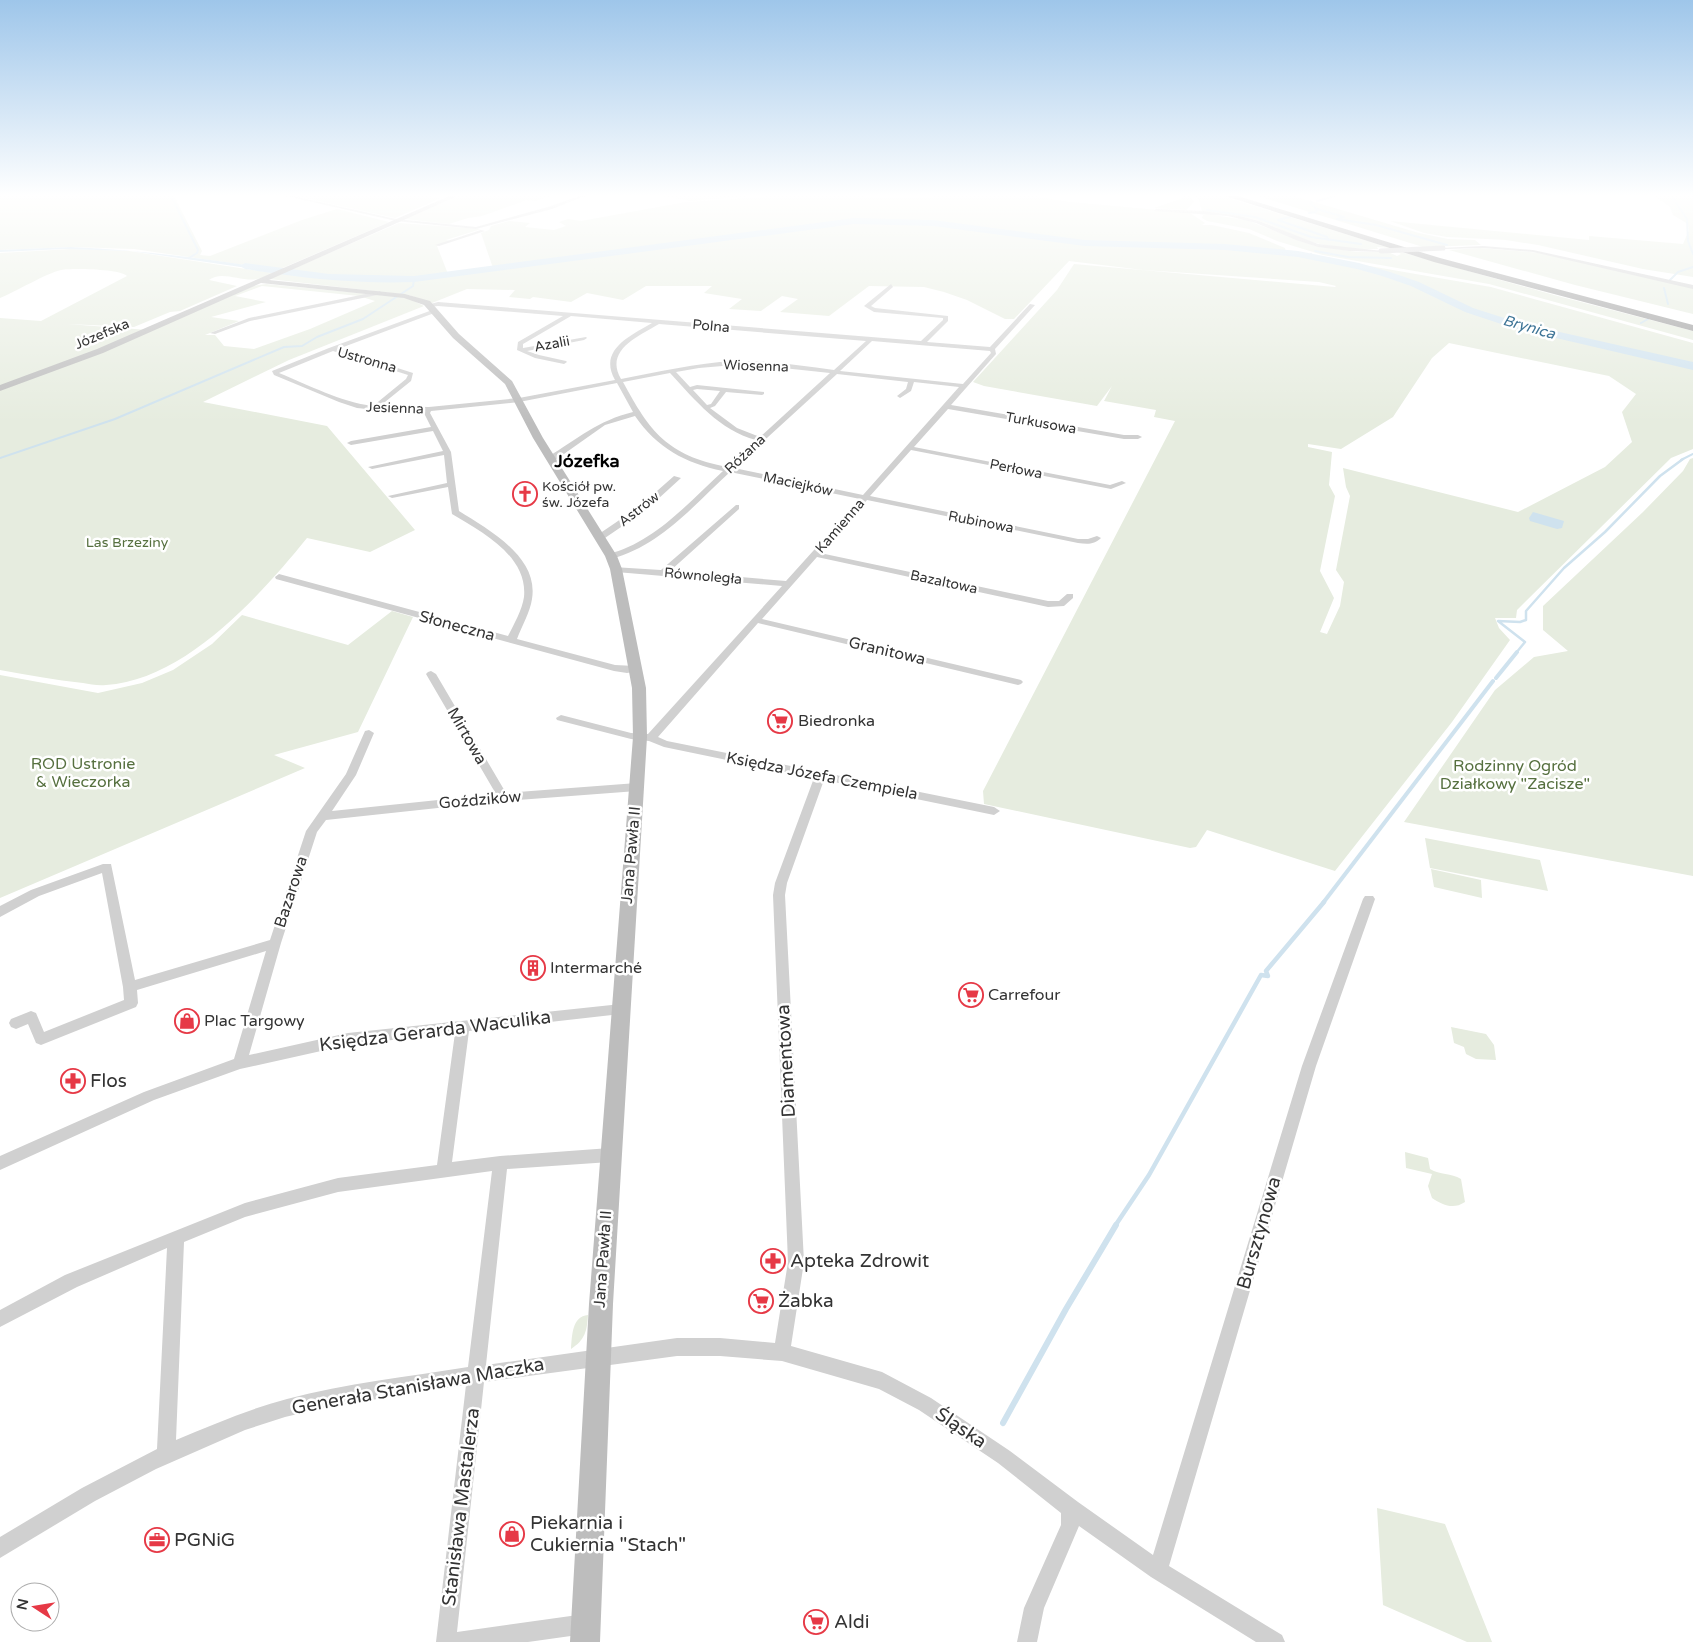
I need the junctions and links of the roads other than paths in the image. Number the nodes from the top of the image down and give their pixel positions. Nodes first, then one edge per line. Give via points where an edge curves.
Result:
1 (283, 271) edge
2 (1478, 271) edge
3 (1503, 271) edge
4 (1622, 271) edge
5 (259, 281) junction
6 (891, 286) dead end
7 (1693, 287) edge
8 (380, 293) junction
9 (1032, 305) dead end
10 (432, 308) junction
11 (569, 315) junction
12 (1693, 321) edge
13 (658, 322) junction
14 (1693, 328) edge
15 (213, 333) dead end
16 (584, 338) dead end
17 (871, 339) junction
18 (922, 343) junction
19 (331, 349) junction
20 (520, 350) junction
21 (992, 350) junction
22 (564, 362) dead end
23 (836, 371) junction
24 (672, 372) junction
25 (912, 380) junction
26 (619, 382) junction
27 (965, 386) junction
28 (0, 388) edge
29 (690, 390) junction
30 (725, 390) junction
31 (762, 393) dead end
32 (900, 396) dead end
33 (519, 400) junction
34 (945, 406) junction
35 (707, 407) junction
36 (374, 408) junction
37 (429, 409) junction
38 (638, 413) junction
39 (436, 428) junction
40 (1138, 437) dead end
41 (761, 439) junction
42 (351, 442) dead end
43 (909, 448) junction
44 (447, 452) junction
45 (551, 459) junction
46 (372, 467) dead end
47 (728, 470) junction
48 (677, 478) dead end
49 (1122, 483) dead end
50 (452, 484) junction
51 (392, 496) dead end
52 (865, 498) junction
53 (736, 507) dead end
54 (599, 538) junction
55 (1097, 538) dead end
56 (815, 554) junction
57 (614, 563) junction
58 (663, 573) junction
59 (279, 578) dead end
60 (789, 584) junction
61 (1070, 596) dead end
62 (756, 620) junction
63 (511, 640) junction
64 (635, 669) junction
65 (431, 674) dead end
66 (1018, 682) dead end
67 (561, 718) dead end
68 (369, 734) dead end
69 (645, 738) junction
70 (821, 776) junction
71 (637, 788) junction
72 (503, 797) junction
73 (994, 810) dead end
74 (323, 816) junction
75 (1369, 899) dead end
76 (0, 912) edge
77 (275, 943) junction
78 (130, 988) junction
79 (620, 1009) junction
80 (16, 1023) dead end
81 (463, 1025) junction
82 (240, 1063) junction
83 (610, 1155) junction
84 (500, 1162) junction
85 (0, 1163) edge
86 (444, 1169) junction
87 (176, 1237) junction
88 (0, 1319) edge
89 (782, 1352) junction
90 (598, 1357) junction
91 (477, 1374) junction
92 (166, 1453) junction
93 (1071, 1509) junction
94 (0, 1548) edge
95 (1158, 1570) junction
96 (585, 1633) edge
97 (446, 1642) edge
98 (456, 1642) edge
99 (1027, 1642) edge
100 (1275, 1642) edge

1 - 5 street, Józefska
2 - 14 highway
3 - 12 highway
4 - 7 street, bridge
5 - 8 street, Jana Pawła II
5 - 28 street, Józefska via 74,361
6 - 18 street via 867,306 874,310 946,316 946,320
8 - 10 street, Jana Pawła II via 422,300
8 - 15 street via 249,320
9 - 21 street, Kamienna
10 - 11 street, Polna
10 - 19 street
10 - 33 street, Jana Pawła II via 456,336 509,383
11 - 13 street, Polna
11 - 20 street, Azalii via 524,340 520,343
13 - 17 street, Polna
13 - 26 street, Maciejków via 622,344 614,354 612,364
16 - 20 street, Azalii
17 - 18 street, Polna
17 - 23 street, Różana
18 - 21 street, Polna
19 - 36 street, Ustronna via 411,374 409,380
19 - 36 street, Jesienna via 275,372 340,401
20 - 22 street, Azalii
21 - 27 street, Kamienna via 994,353
23 - 24 street, Wiosenna via 734,363
23 - 25 street, Wiosenna
23 - 41 street, Różana
24 - 26 street, Wiosenna
24 - 29 street
25 - 27 street, Wiosenna
25 - 32 street via 909,390
26 - 33 street, Wiosenna
26 - 38 street, Maciejków
27 - 34 street, Kamienna
29 - 30 street via 697,387
29 - 35 street
30 - 31 street
30 - 35 street
33 - 37 street, Jesienna
33 - 45 street, Jana Pawła II
34 - 40 street, Turkusowa
34 - 43 street, Kamienna
35 - 41 street via 732,430
36 - 37 street, Jesienna
37 - 39 street via 427,413
38 - 45 street via 602,424
38 - 47 street, Maciejków via 649,431 663,444 686,456
39 - 42 street
39 - 44 street
41 - 47 street, Różana
43 - 49 street, Perłowa via 1111,487
43 - 52 street, Kamienna
44 - 46 street
44 - 50 street
45 - 54 street, Jana Pawła II
47 - 52 street, Maciejków
47 - 57 street, Różana via 660,533 623,553
48 - 54 street, Astrów
50 - 51 street
50 - 63 street via 455,512 502,544 526,573 529,596
52 - 55 street, Rubinowa via 1078,541 1089,542
52 - 56 street, Kamienna
53 - 58 street
54 - 57 street, Jana Pawła II
56 - 60 street, Kamienna
56 - 61 street, Bazaltowa via 1048,604 1061,604
57 - 58 street, Równoległa
57 - 64 street, Jana Pawła II
58 - 60 street, Równoległa
59 - 63 street, Słoneczna
60 - 62 street, Kamienna
62 - 66 street, Granitowa
62 - 69 street, Kamienna
63 - 64 street, Słoneczna via 614,668
64 - 69 street, Jana Pawła II
65 - 72 street, Mirtowa
67 - 69 street, Księdza Józefa Czempiela
68 - 74 street, Bazarowa via 351,776
69 - 70 street, Księdza Józefa Czempiela
69 - 71 street, Jana Pawła II
70 - 73 street, Księdza Józefa Czempiela
70 - 89 street, Diamentowa via 779,895 796,1262
71 - 72 street, Goździków
71 - 79 street, Jana Pawła II
72 - 74 street, Goździków
74 - 77 street, Bazarowa via 312,831
75 - 95 street, Bursztynowa via 1309,1066
76 - 78 street via 35,893 107,867
77 - 78 street
77 - 82 street, Bazarowa
78 - 80 street via 132,1003 41,1039 32,1017
79 - 81 street, Księdza Gerarda Waculika
79 - 83 street, Jana Pawła II
81 - 82 street, Księdza Gerarda Waculika via 348,1039
81 - 86 street
82 - 85 street, Księdza Gerarda Waculika via 149,1096
83 - 84 street
83 - 90 street, Jana Pawła II
84 - 86 street
84 - 91 street, Stanisława Mastalerza
86 - 87 street via 338,1184 245,1210
87 - 88 street via 71,1281
87 - 92 street
89 - 90 street, Śląska via 754,1348 677,1347
89 - 93 street, Śląska via 882,1381 926,1404 1004,1457
90 - 91 street, Generała Stanisława Maczka
90 - 96 street, Jana Pawła II
91 - 92 street, Generała Stanisława Maczka via 295,1406 245,1420
91 - 97 street, Stanisława Mastalerza
92 - 94 street, Generała Stanisława Maczka
93 - 95 street, Śląska
93 - 99 street via 1070,1524 1034,1608
95 - 100 street, Śląska
96 - 98 street

